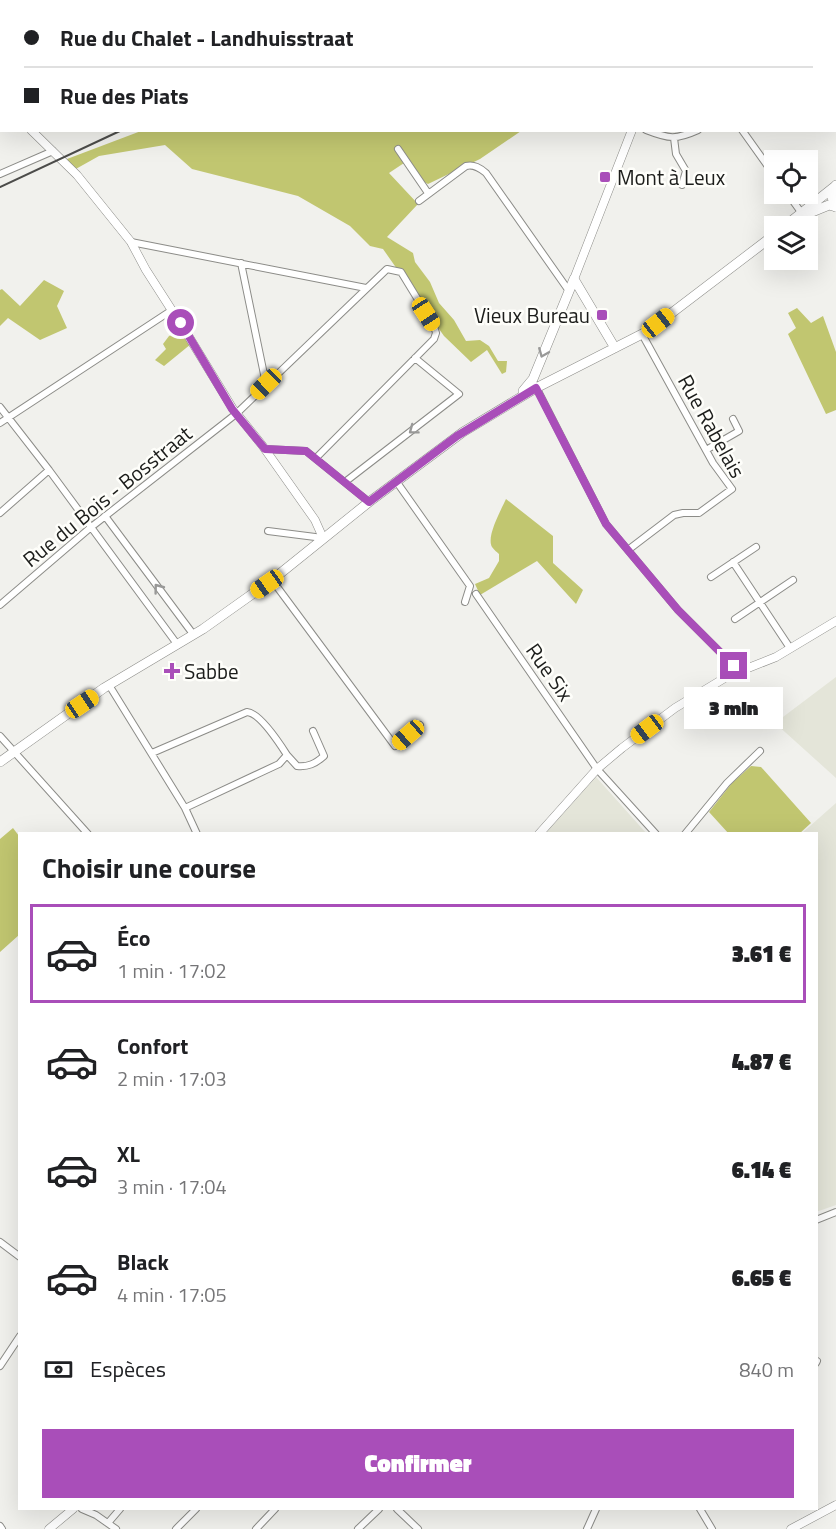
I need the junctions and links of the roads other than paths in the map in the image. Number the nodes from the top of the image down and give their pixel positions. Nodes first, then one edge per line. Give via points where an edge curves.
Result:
1 (33, 132) edge
2 (631, 132) edge
3 (651, 132) edge
4 (692, 132) edge
5 (743, 132) edge
6 (674, 138) junction
7 (398, 149) dead end
8 (53, 151) junction
9 (764, 161) edge
10 (0, 174) edge
11 (682, 185) dead end
12 (835, 186) edge
13 (428, 193) junction
14 (420, 201) dead end
15 (796, 204) edge
16 (836, 207) edge
17 (803, 214) junction
18 (800, 216) edge
19 (130, 242) junction
20 (764, 242) edge
21 (241, 263) junction
22 (573, 279) junction
23 (366, 288) junction
24 (569, 291) junction
25 (172, 310) junction
26 (642, 334) junction
27 (615, 348) junction
28 (415, 358) junction
29 (534, 383) junction
30 (266, 384) junction
31 (0, 407) edge
32 (236, 414) junction
33 (7, 417) junction
34 (733, 419) dead end
35 (0, 423) edge
36 (265, 449) junction
37 (706, 450) junction
38 (315, 458) junction
39 (50, 470) junction
40 (396, 481) junction
41 (345, 482) junction
42 (369, 502) junction
43 (0, 513) edge
44 (105, 516) junction
45 (90, 528) junction
46 (268, 531) dead end
47 (323, 538) junction
48 (756, 547) dead end
49 (628, 550) junction
50 (733, 562) junction
51 (711, 577) dead end
52 (272, 580) junction
53 (793, 580) dead end
54 (476, 594) dead end
55 (760, 602) junction
56 (465, 603) dead end
57 (0, 605) edge
58 (735, 619) dead end
59 (836, 621) edge
60 (193, 634) junction
61 (177, 644) junction
62 (790, 648) junction
63 (740, 672) junction
64 (109, 685) junction
65 (420, 725) dead end
66 (313, 731) dead end
67 (0, 736) edge
68 (15, 751) junction
69 (760, 751) dead end
70 (152, 753) junction
71 (287, 756) junction
72 (0, 762) edge
73 (597, 769) junction
74 (185, 808) junction
75 (86, 832) edge
76 (196, 832) edge
77 (541, 832) edge
78 (654, 832) edge
79 (687, 832) edge
80 (836, 1212) edge
81 (818, 1219) edge
82 (0, 1242) edge
83 (18, 1256) edge
84 (18, 1339) edge
85 (0, 1366) edge
86 (836, 1505) edge
87 (72, 1510) edge
88 (84, 1510) edge
89 (119, 1510) edge
90 (195, 1510) edge
91 (274, 1510) edge
92 (378, 1510) edge
93 (398, 1510) edge
94 (596, 1510) edge
95 (701, 1510) edge
96 (108, 1523) junction
97 (49, 1529) edge
98 (116, 1529) edge
99 (176, 1529) edge
100 (256, 1529) edge
101 (358, 1529) edge
102 (418, 1529) edge
103 (587, 1529) edge
104 (712, 1529) edge
105 (791, 1529) edge

1 - 8 street
2 - 22 street
3 - 6 street
4 - 6 street
5 - 9 street
6 - 11 street via 676,154 686,171
7 - 13 street
8 - 10 street
8 - 19 street
12 - 16 main road via 831,197
12 - 17 main road
13 - 14 street
13 - 24 street via 466,166 480,168
15 - 17 street
16 - 17 main road via 829,205
17 - 18 main road
19 - 21 street
19 - 25 street
20 - 26 main road
21 - 23 street
21 - 30 street
22 - 24 main road
22 - 27 main road
23 - 28 street, Rue du Bois - Bosstraat via 387,270 401,272 436,333
23 - 30 street, Rue du Bois - Bosstraat
24 -> 29 main road
25 - 32 street
25 - 33 street
26 - 27 main road
26 - 37 street, Rue Rabelais
27 - 29 main road
28 - 38 street
28 -> 41 street via 459,394
29 - 40 main road
29 - 49 street via 602,517
30 - 32 street, Rue du Bois - Bosstraat
31 - 33 street
32 - 36 street
32 - 44 street, Rue du Bois - Bosstraat
33 - 35 street
33 - 39 street
34 - 37 street via 739,431
36 - 38 street via 306,451
36 - 47 street via 315,519
37 - 49 street, Rue Rabelais via 732,489 699,513 674,515
38 - 41 street
39 - 43 street
39 - 45 street
40 - 42 main road
40 - 56 street via 470,586
41 - 42 street
42 - 47 main road
44 - 45 street, Rue du Bois - Bosstraat
60 -> 44 street
45 - 57 street, Rue du Bois - Bosstraat
45 - 61 street
46 - 47 street
47 - 52 main road
48 - 50 street
49 - 63 street via 684,617
50 - 51 street
50 - 55 street
52 - 60 main road
52 - 65 street via 395,746
53 - 55 street
54 - 73 street, Rue Six
55 - 58 street
55 - 62 street
59 - 62 street
60 - 61 main road
61 - 64 main road
62 - 63 street
63 - 73 street via 675,708
64 - 68 main road
64 - 70 street
66 - 71 street via 324,756 312,765 297,766
67 - 68 street
68 - 72 main road
68 - 75 street
69 - 79 street
70 - 71 street via 251,712
70 - 74 street
71 - 74 street via 279,764
73 - 77 street
73 - 78 street, Rue Six
74 - 76 street
80 - 81 street
82 - 83 street
84 - 85 street
86 - 105 street
87 - 97 street
88 - 96 street
89 - 96 street
90 - 99 street
91 - 100 street
92 - 101 street
93 - 102 street
94 - 103 street
95 - 104 street
96 - 98 street

